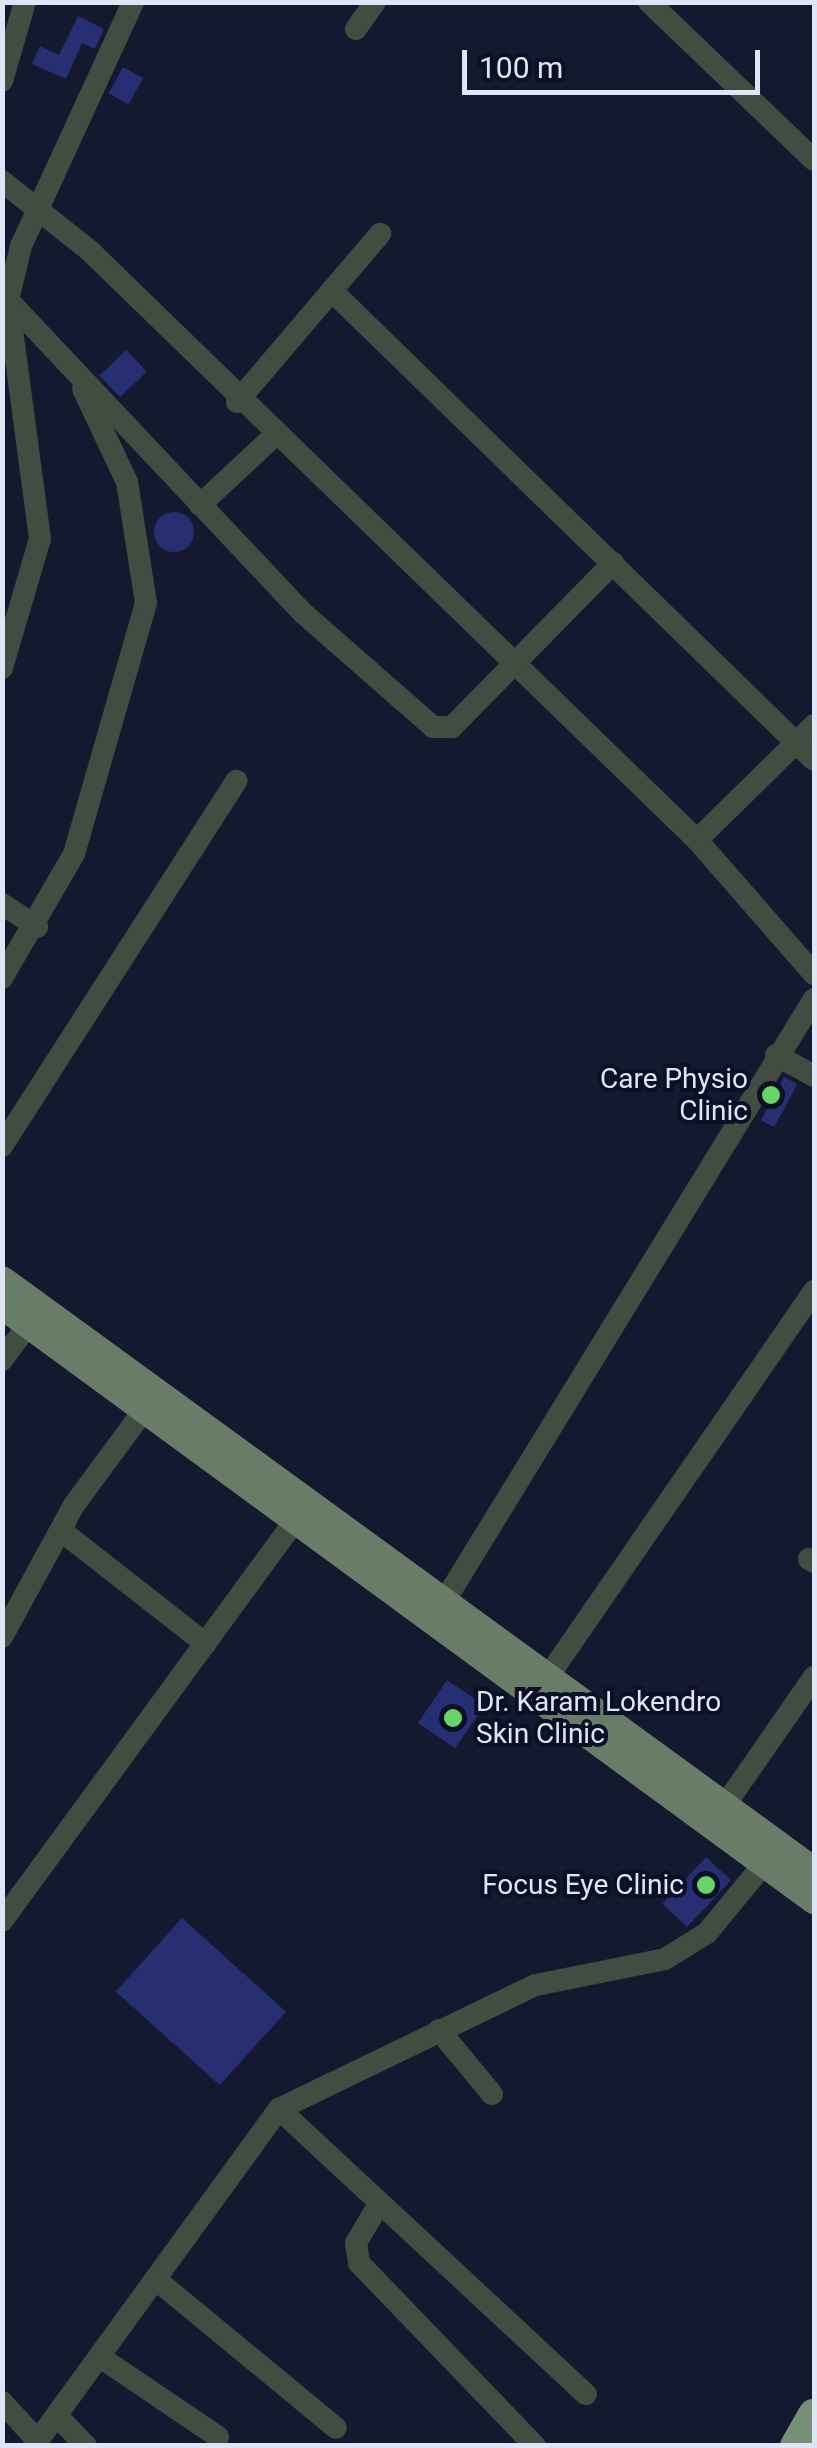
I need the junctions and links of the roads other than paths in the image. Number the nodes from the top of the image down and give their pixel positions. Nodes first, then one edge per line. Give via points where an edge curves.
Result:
1 (25, 2) edge
2 (133, 2) edge
3 (375, 2) edge
4 (649, 2) edge
5 (356, 29) dead end
6 (2, 80) edge
7 (814, 160) edge
8 (2, 182) edge
9 (40, 205) junction
10 (380, 234) dead end
11 (333, 292) junction
12 (8, 300) junction
13 (73, 369) junction
14 (237, 402) junction
15 (272, 437) junction
16 (200, 505) junction
17 (612, 563) junction
18 (507, 666) junction
19 (2, 668) edge
20 (814, 725) edge
21 (796, 744) junction
22 (814, 760) edge
23 (236, 781) dead end
24 (697, 840) junction
25 (2, 904) edge
26 (38, 927) junction
27 (814, 974) edge
28 (2, 978) edge
29 (814, 999) edge
30 (776, 1055) junction
31 (814, 1076) edge
32 (2, 1146) edge
33 (2, 1280) edge
34 (814, 1291) edge
35 (2, 1304) edge
36 (36, 1315) junction
37 (2, 1360) edge
38 (147, 1406) junction
39 (296, 1518) junction
40 (64, 1532) junction
41 (355, 1549) junction
42 (444, 1602) junction
43 (2, 1637) edge
44 (206, 1644) junction
45 (814, 1677) edge
46 (545, 1681) junction
47 (722, 1808) junction
48 (763, 1864) junction
49 (814, 1871) edge
50 (814, 1900) edge
51 (2, 1920) edge
52 (439, 2030) junction
53 (492, 2094) dead end
54 (278, 2109) junction
55 (379, 2204) junction
56 (159, 2282) junction
57 (103, 2358) junction
58 (586, 2394) dead end
59 (2, 2402) edge
60 (814, 2415) edge
61 (61, 2420) junction
62 (336, 2428) dead end
63 (218, 2437) dead end
64 (36, 2444) edge
65 (86, 2446) edge
66 (536, 2446) edge
67 (796, 2446) edge

1 - 6 street
2 - 9 street
3 - 5 street
4 - 7 street
8 - 9 street
9 - 12 street
9 - 14 street
10 - 11 street
11 - 14 street
11 - 17 street
12 - 13 street
12 - 19 street via 40,539 37,576
13 - 16 street
13 - 26 street via 127,482 146,603 74,854
14 - 15 street
15 - 16 street
15 - 18 street
16 - 18 street via 303,613 433,727 452,727
17 - 18 street
17 - 21 street
18 - 24 street
20 - 21 street
21 - 22 street
21 - 24 street
23 - 32 street
24 - 27 street
25 - 26 street
26 - 28 street
29 - 30 street
30 - 31 street
30 - 42 street
33 - 36 main road
34 - 46 street
35 - 36 main road
36 - 37 street
36 - 38 main road
36 - 41 main road
38 - 39 main road
38 - 40 street
39 - 41 main road
39 - 44 street
40 - 43 street
40 - 44 street
41 - 42 main road
41 - 48 main road
42 - 46 main road
44 - 51 street
45 - 47 street
46 - 47 main road
47 - 49 main road
48 - 50 main road
48 - 52 street via 707,1933 666,1959 536,1985
52 - 53 street
52 - 54 street
54 - 55 street
54 - 56 street
55 - 58 street
55 - 66 street via 356,2243 359,2263
56 - 57 street
56 - 62 street
57 - 61 street
57 - 63 street
59 - 64 street
60 - 67 highway
61 - 64 street
61 - 65 street

